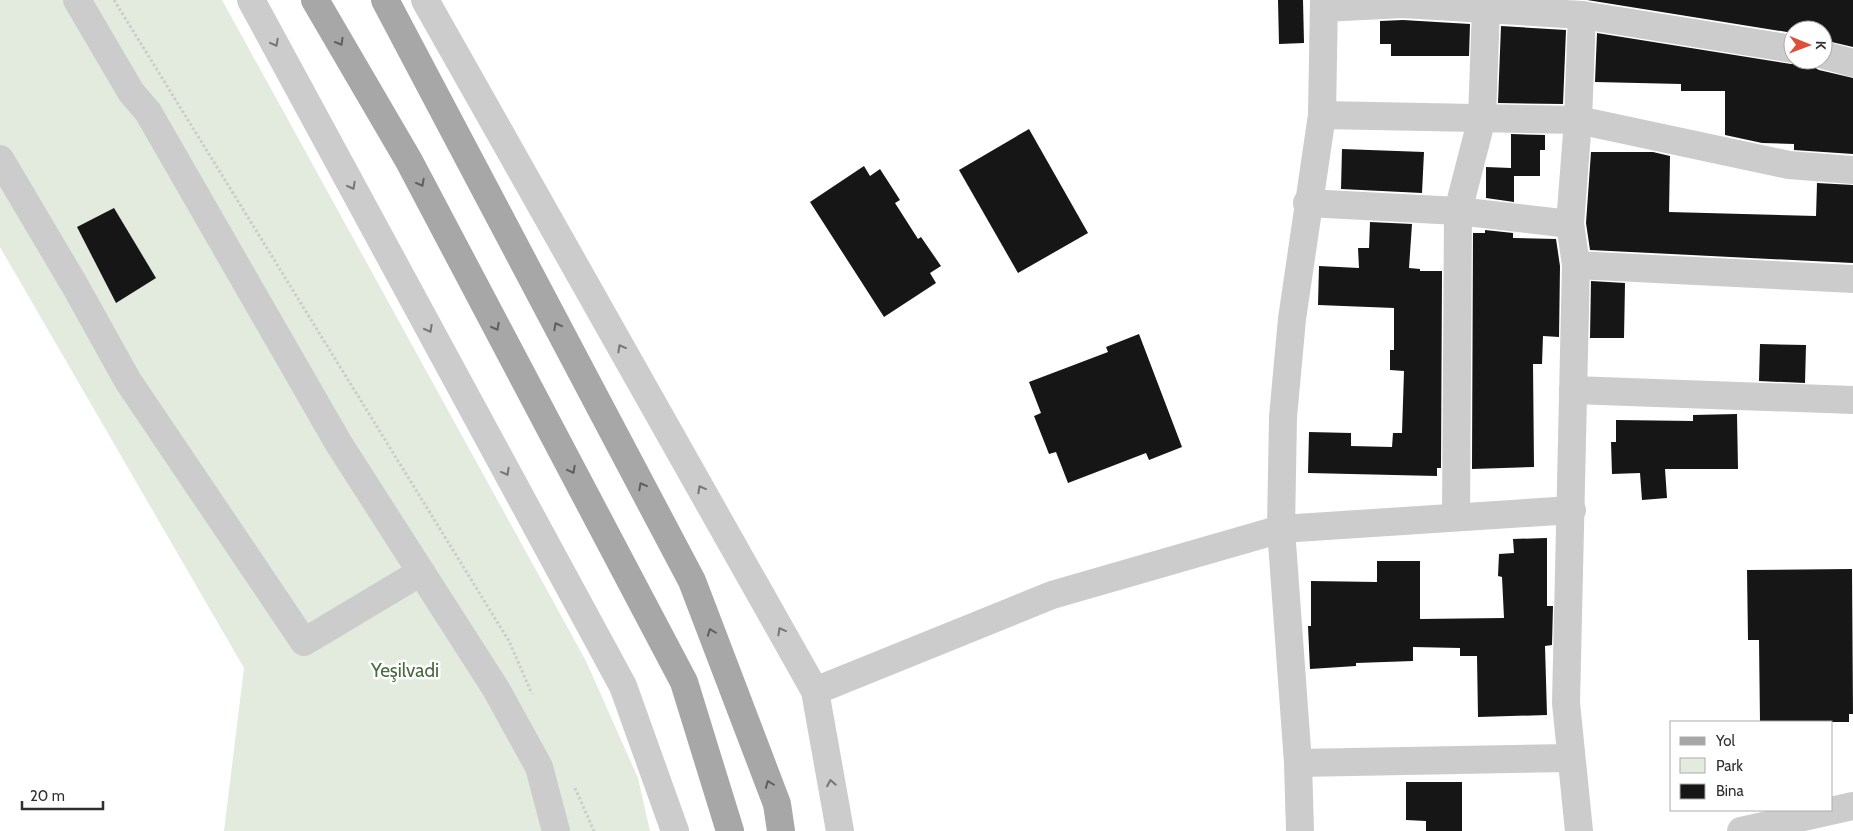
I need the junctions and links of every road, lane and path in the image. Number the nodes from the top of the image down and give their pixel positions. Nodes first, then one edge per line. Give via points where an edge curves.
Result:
1 (78, 0) edge
2 (114, 0) edge
3 (252, 0) edge
4 (315, 0) edge
5 (385, 0) edge
6 (425, 0) edge
7 (1324, 4) edge
8 (1486, 8) junction
9 (1582, 15) junction
10 (1783, 47) edge
11 (1833, 57) edge
12 (1853, 62) edge
13 (1322, 115) junction
14 (1482, 118) junction
15 (1578, 120) junction
16 (0, 159) edge
17 (1853, 170) edge
18 (1307, 203) junction
19 (1458, 212) junction
20 (1570, 224) junction
21 (1576, 265) junction
22 (1853, 279) edge
23 (1573, 390) junction
24 (1853, 400) edge
25 (1572, 510) junction
26 (1456, 517) junction
27 (1281, 529) junction
28 (421, 572) junction
29 (815, 691) junction
30 (533, 695) dead end
31 (1571, 758) junction
32 (1298, 763) junction
33 (574, 786) dead end
34 (1853, 806) edge
35 (1796, 825) edge
36 (556, 831) edge
37 (594, 831) edge
38 (676, 831) edge
39 (730, 831) edge
40 (781, 831) edge
41 (840, 831) edge
42 (1300, 831) edge
43 (1579, 831) edge
44 (1741, 831) edge

1 - 28 street via 131,92 148,112 339,444
2 - 30 path via 509,641
3 -> 38 street via 623,686
4 -> 39 main road via 409,161 684,682
40 -> 5 main road via 776,804 692,581
29 -> 6 street
7 - 8 street
7 - 13 street
8 - 9 street
8 - 14 street
9 - 10 street
9 - 15 street
11 - 12 street
13 - 14 street
13 - 18 street
14 - 15 street
14 - 19 street
15 - 17 street via 1789,165
15 - 20 street
16 - 28 street via 128,381 304,642
18 - 19 street
18 - 27 street via 1283,416
19 - 20 street
19 - 26 street
20 - 21 street
21 - 22 street
21 - 23 street
23 - 24 street
23 - 25 street
25 - 26 street
25 - 31 street via 1566,703
26 - 27 street
27 - 29 street via 1052,595
27 - 32 street
28 - 36 street via 496,689 539,767
41 -> 29 street
31 - 32 street
31 - 43 street
32 - 42 street
33 - 37 path
34 - 35 street
35 - 44 street

